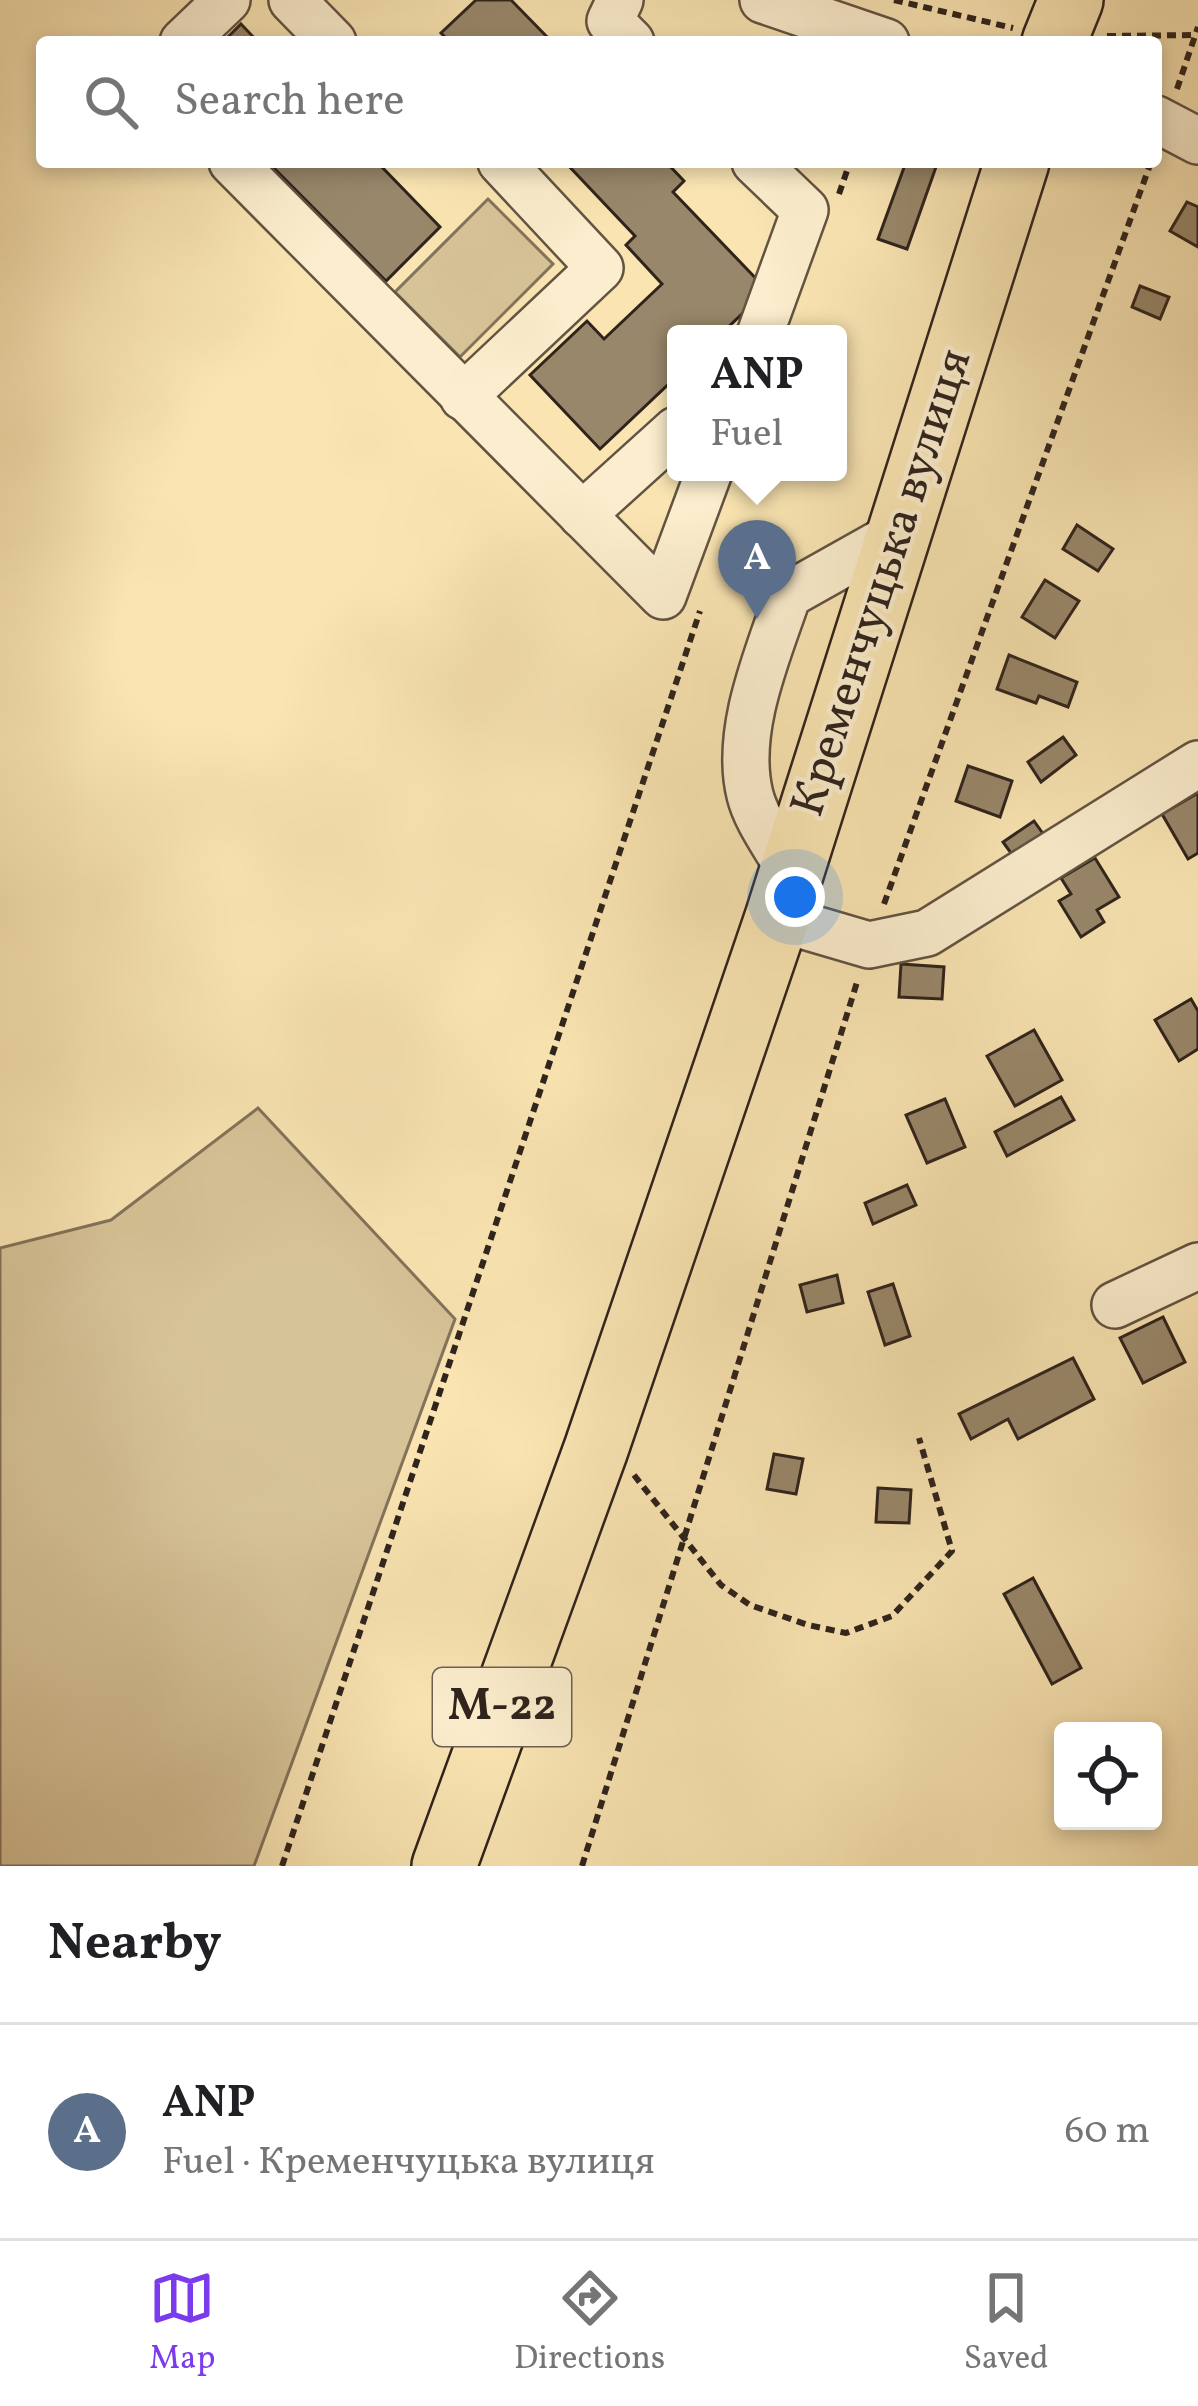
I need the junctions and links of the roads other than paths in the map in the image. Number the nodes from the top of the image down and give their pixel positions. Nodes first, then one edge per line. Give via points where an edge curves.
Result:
1 (227, 0) edge
2 (292, 0) edge
3 (763, 0) edge
4 (189, 36) edge
5 (327, 36) edge
6 (868, 36) edge
7 (1162, 122) edge
8 (1198, 141) edge
9 (238, 168) edge
10 (507, 168) edge
11 (761, 168) edge
12 (1015, 168) edge
13 (763, 325) edge
14 (463, 397) junction
15 (667, 438) edge
16 (706, 481) edge
17 (582, 515) junction
18 (902, 531) junction
19 (1198, 764) edge
20 (783, 894) junction
21 (1198, 1266) edge
22 (1115, 1305) dead end
23 (560, 1547) junction
24 (444, 1866) edge
25 (490, 1866) edge

1 - 4 street
2 - 5 street
3 - 6 street
7 - 8 street
9 - 14 street
10 - 14 street via 600,268
11 - 13 street via 805,210
12 - 18 highway, Кременчуцька вулиця / М-22
14 - 17 street
15 - 17 street
16 - 17 street via 663,596
18 - 20 highway, Кременчуцька вулиця / М-22
18 - 20 street via 788,595 749,711 750,795
19 - 20 street via 927,933 869,945
20 - 23 highway, Кременчуцька вулиця / М-22
21 - 22 street
23 - 24 highway, М-22
23 - 25 highway, М-22

